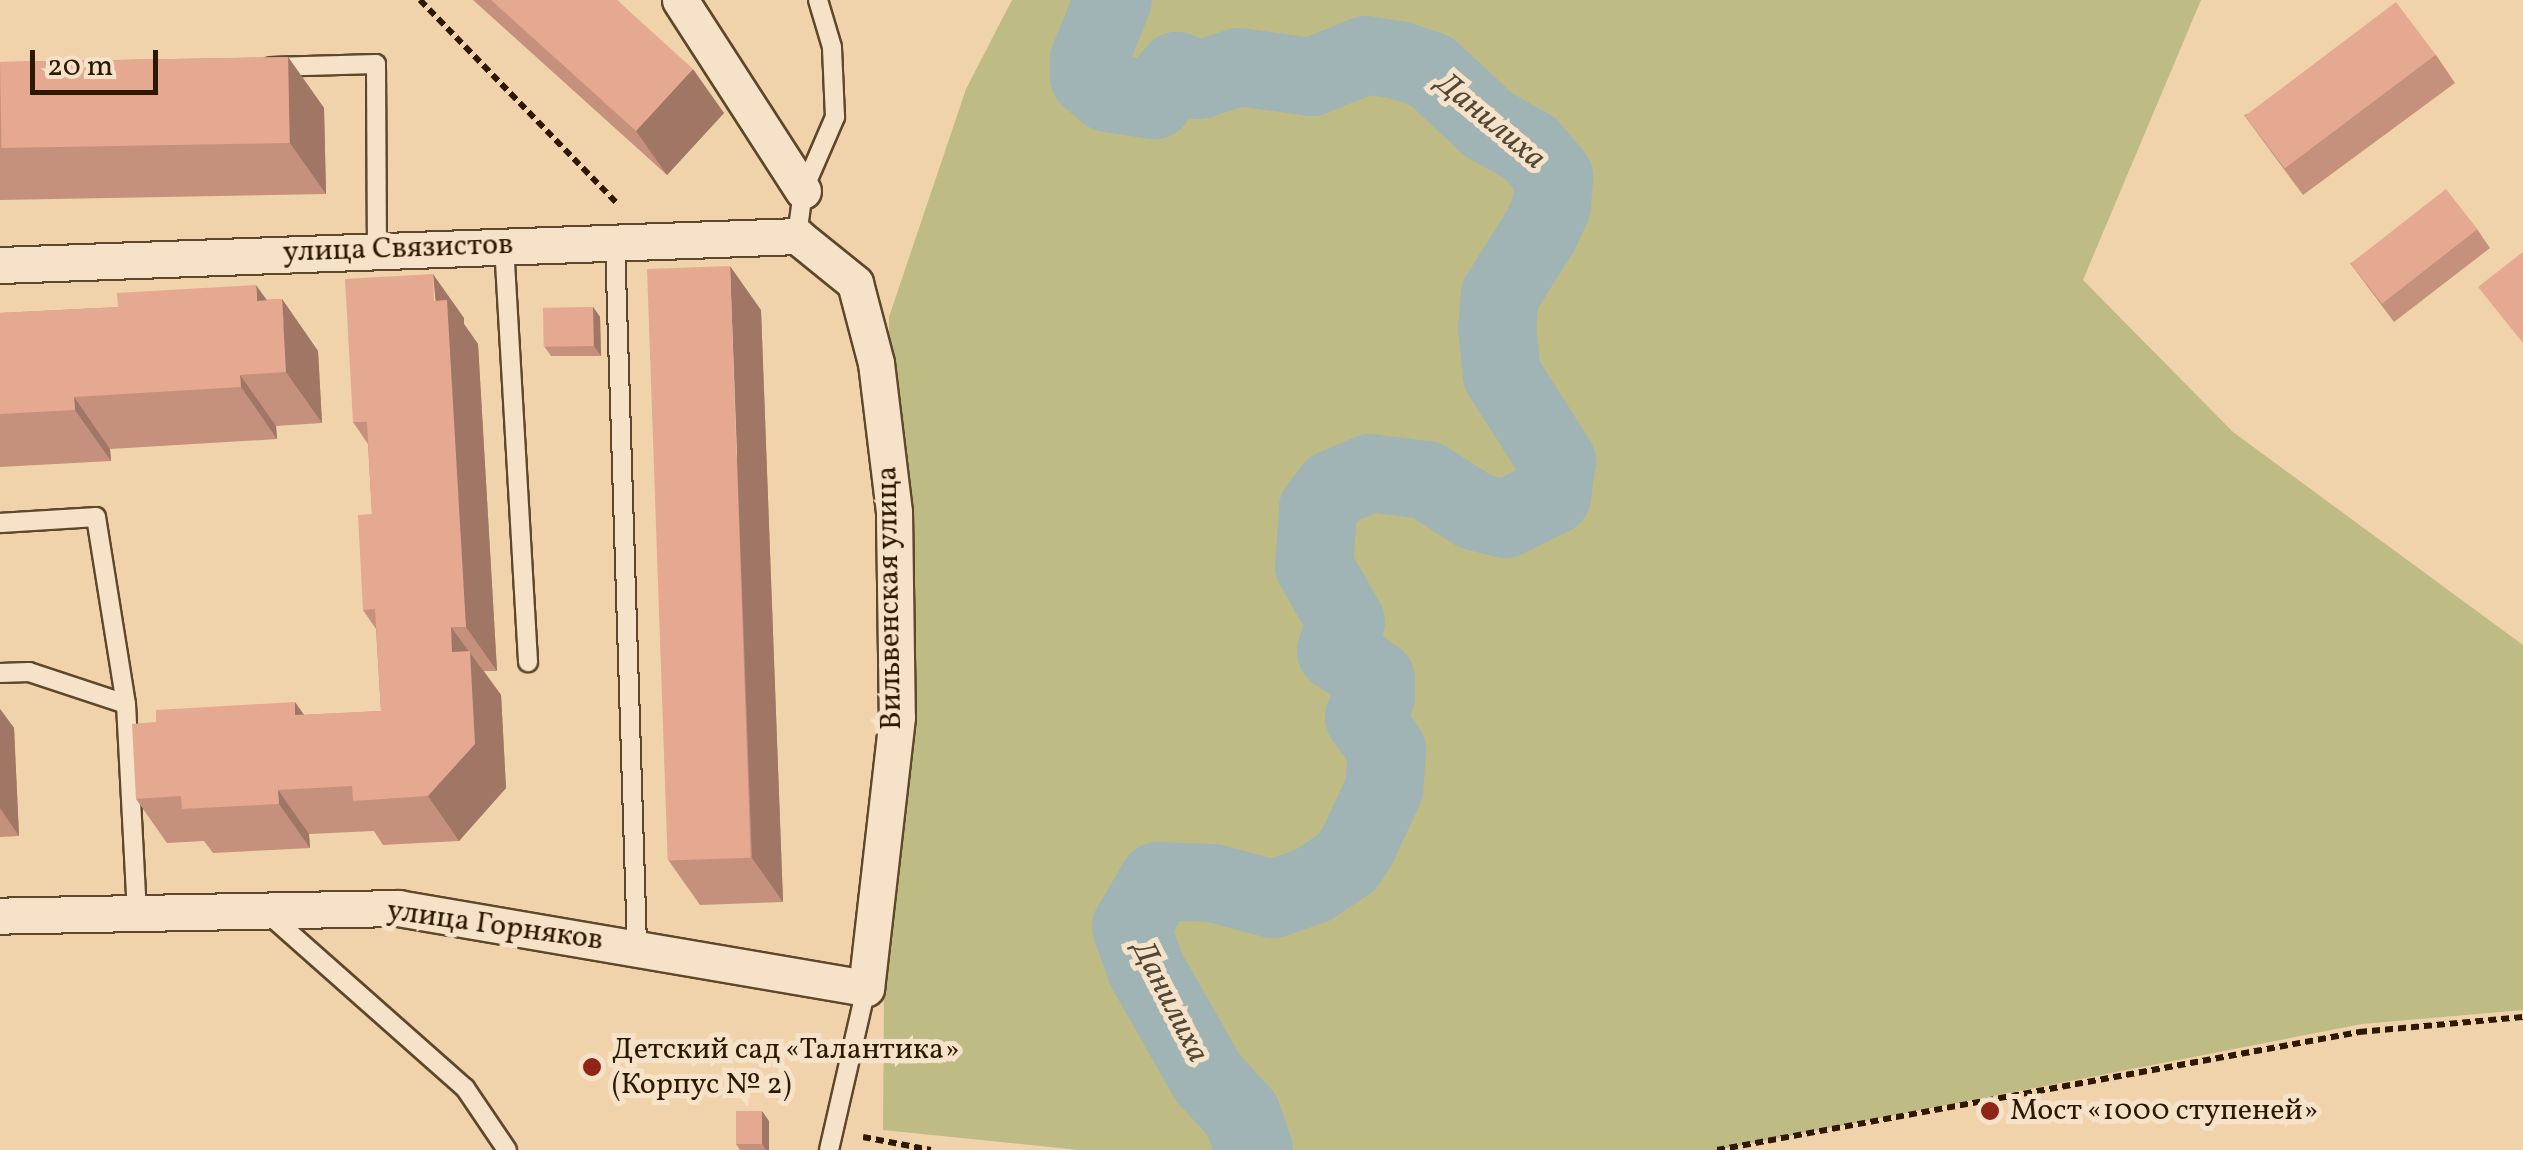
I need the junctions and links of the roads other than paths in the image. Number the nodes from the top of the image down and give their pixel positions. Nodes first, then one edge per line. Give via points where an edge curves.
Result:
1 (680, 0) edge
2 (818, 0) edge
3 (257, 67) edge
4 (803, 191) junction
5 (797, 236) junction
6 (615, 242) junction
7 (504, 245) junction
8 (377, 248) junction
9 (0, 265) edge
10 (0, 522) edge
11 (528, 662) dead end
12 (0, 673) edge
13 (126, 704) junction
14 (265, 912) junction
15 (136, 913) junction
16 (0, 916) edge
17 (636, 946) junction
18 (866, 988) junction
19 (831, 1141) edge
20 (508, 1150) edge

1 - 4 street
2 - 4 lane via 832,47 834,116
3 - 8 lane via 376,64
4 - 5 lane
5 - 6 street, улица Связистов
5 - 18 street, Вильвенская улица via 855,284 876,363 894,512 897,716
6 - 7 street, улица Связистов
6 - 17 lane
7 - 8 street, улица Связистов
7 - 11 lane
8 - 9 street, улица Связистов
10 - 13 lane via 96,518
12 - 13 lane via 29,672
13 - 15 lane
14 - 15 street, улица Горняков
14 - 17 street, улица Горняков via 399,908
14 - 20 lane via 465,1088
15 - 16 street, улица Горняков
17 - 18 street, улица Горняков
18 - 19 lane

